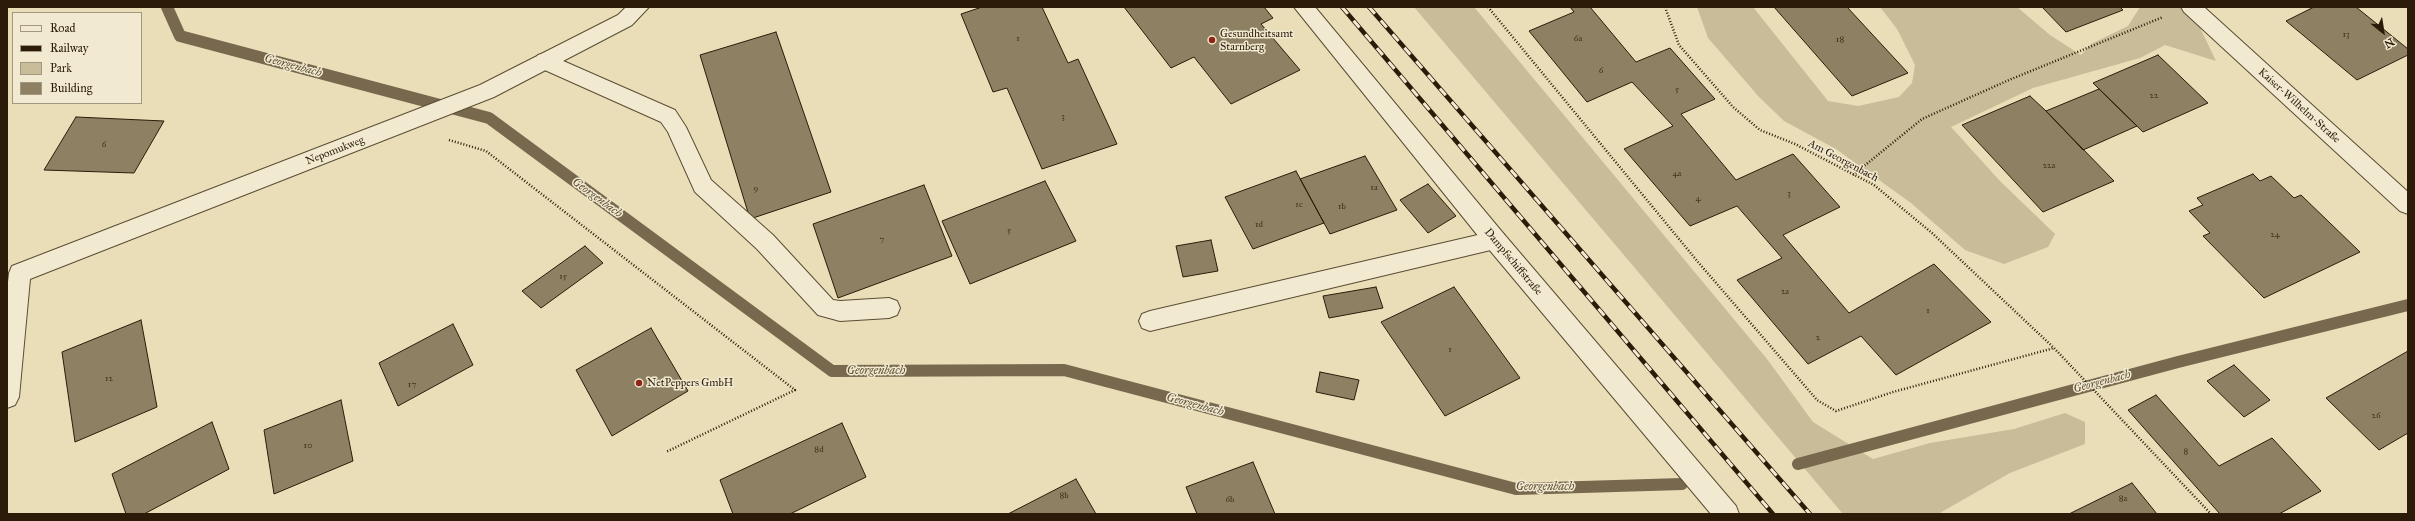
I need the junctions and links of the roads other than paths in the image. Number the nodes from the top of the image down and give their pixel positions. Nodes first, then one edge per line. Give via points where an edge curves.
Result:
1 (639, 7) edge
2 (1304, 7) edge
3 (2191, 7) edge
4 (545, 61) junction
5 (2408, 205) edge
6 (1495, 240) junction
7 (889, 308) dead end
8 (1150, 321) dead end
9 (7, 397) edge
10 (1727, 514) edge

1 - 4 street, Nepomukweg via 625,20
2 - 6 street, Dampfschiffstraße
3 - 5 street, Kaiser-Wilhelm-Straße
4 - 7 street via 668,116 676,127 703,186 765,242 826,308 840,311
4 - 9 street, Nepomukweg via 487,91 422,118 20,273
6 - 8 street
6 - 10 street, Dampfschiffstraße

